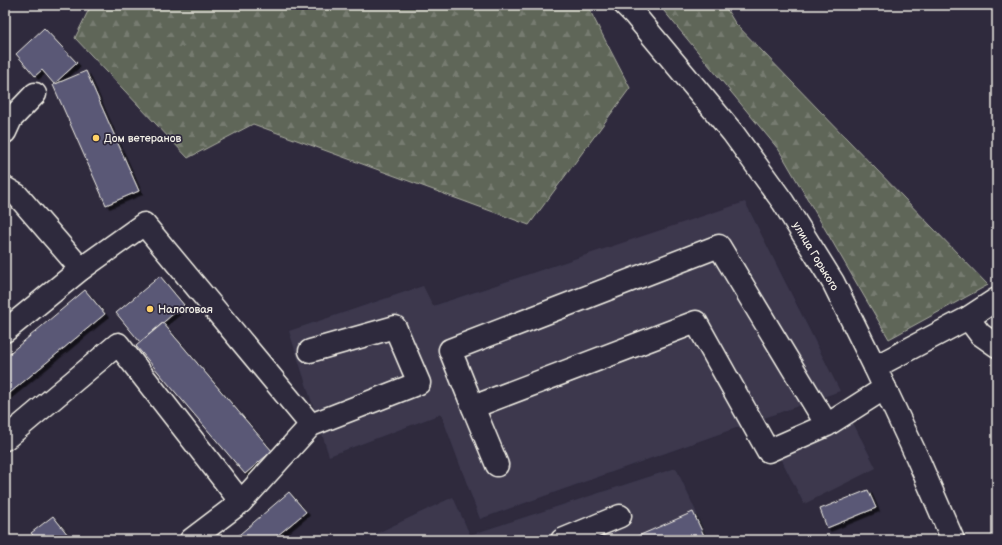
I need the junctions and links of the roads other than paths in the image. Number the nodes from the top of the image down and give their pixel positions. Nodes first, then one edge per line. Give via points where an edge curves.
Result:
1 (625, 5) edge
2 (35, 94) dead end
3 (5, 132) edge
4 (5, 188) edge
5 (81, 269) junction
6 (997, 299) edge
7 (968, 318) junction
8 (5, 331) edge
9 (997, 346) edge
10 (310, 351) dead end
11 (875, 367) junction
12 (885, 388) junction
13 (473, 407) junction
14 (312, 425) junction
15 (827, 425) junction
16 (5, 439) edge
17 (497, 465) dead end
18 (241, 502) junction
19 (620, 516) dead end
20 (191, 540) edge
21 (562, 540) edge
22 (953, 540) edge

1 - 11 street, улица Горького via 733,133 783,202 833,282
2 - 3 street via 11,119
4 - 5 street via 17,195
5 - 8 street
5 - 14 street via 144,224
6 - 7 street
7 - 9 street via 980,334
7 - 11 street
10 - 14 street via 395,327 418,383
11 - 12 street, улица Горького
12 - 15 street
12 - 22 street, улица Горького
13 - 15 street via 696,322 768,451
13 - 15 street via 450,350 719,246
13 - 17 street
14 - 18 street
16 - 18 street via 118,344
18 - 20 street
19 - 21 street

